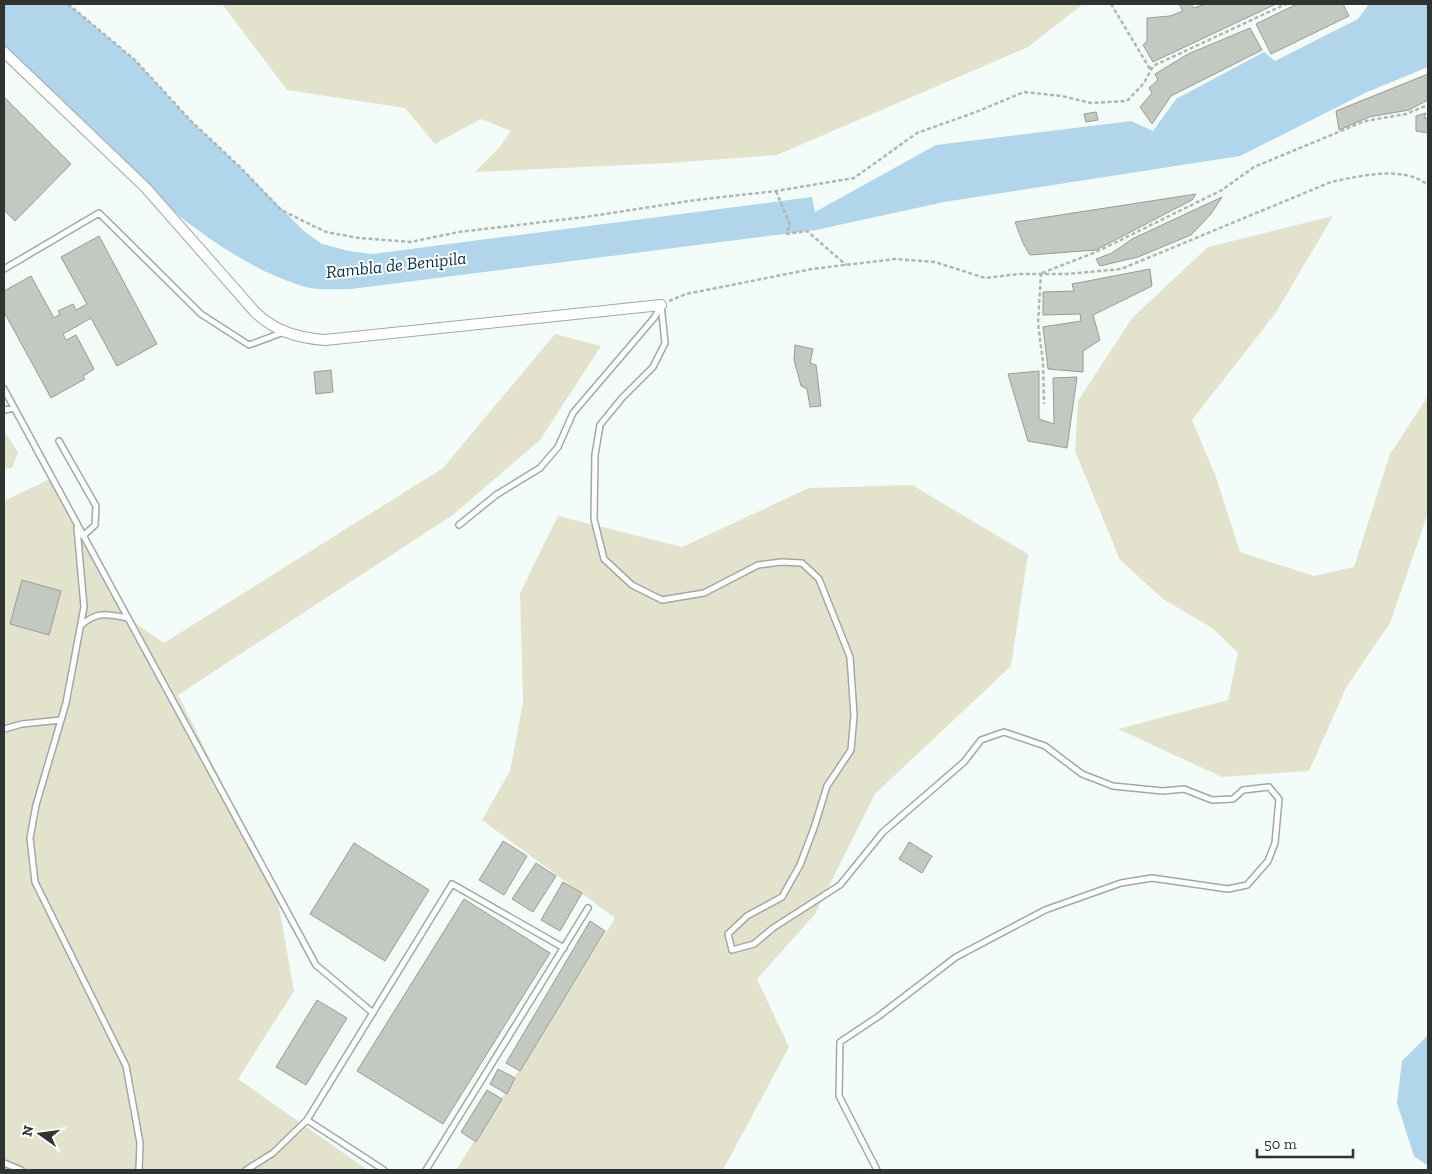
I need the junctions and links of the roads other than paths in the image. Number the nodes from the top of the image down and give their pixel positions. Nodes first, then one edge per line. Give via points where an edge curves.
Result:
1 (4, 52) edge
2 (4, 269) edge
3 (661, 305) junction
4 (284, 332) junction
5 (4, 389) edge
6 (14, 408) junction
7 (4, 410) edge
8 (59, 441) dead end
9 (77, 524) junction
10 (459, 525) dead end
11 (83, 536) junction
12 (128, 618) junction
13 (80, 625) junction
14 (61, 720) junction
15 (4, 728) edge
16 (588, 908) dead end
17 (564, 948) junction
18 (373, 1013) junction
19 (307, 1120) junction
20 (4, 1163) edge
21 (21, 1170) edge
22 (139, 1170) edge
23 (246, 1170) edge
24 (384, 1170) edge
25 (426, 1170) edge
26 (876, 1170) edge

1 - 4 street via 146,188 255,312
2 - 4 lane via 99,213 201,314 248,345
3 - 4 street via 325,340
3 - 10 lane via 654,318 573,413 558,447 540,468 496,495
3 - 26 lane via 665,343 653,367 600,425 595,455 594,519 604,559 632,585 662,600 704,593 758,565 802,563 819,579 850,657 854,715 851,750 827,786 800,866 782,897 747,916 728,934 732,950 754,944 840,885 883,832 964,762 981,740 1004,732 1045,746 1082,774 1113,786 1163,791 1184,789 1212,800 1233,799 1243,790 1269,787 1279,799 1275,843 1268,861 1248,885 1228,889 1152,878 1121,883 1045,910 956,957 840,1042 839,1096
5 - 6 lane
6 - 7 lane
6 - 9 lane
8 - 11 lane via 96,506 94,525
9 - 11 lane
9 - 13 lane via 84,607
11 - 12 lane
12 - 13 lane via 106,614 91,616
12 - 18 lane via 316,965
13 - 14 lane
14 - 15 lane
14 - 22 lane via 36,805 30,838 35,882 126,1066 140,1143
16 - 17 lane
17 - 18 lane via 452,884
17 - 25 lane
18 - 19 lane
19 - 23 lane via 273,1153
19 - 24 lane
20 - 21 lane

